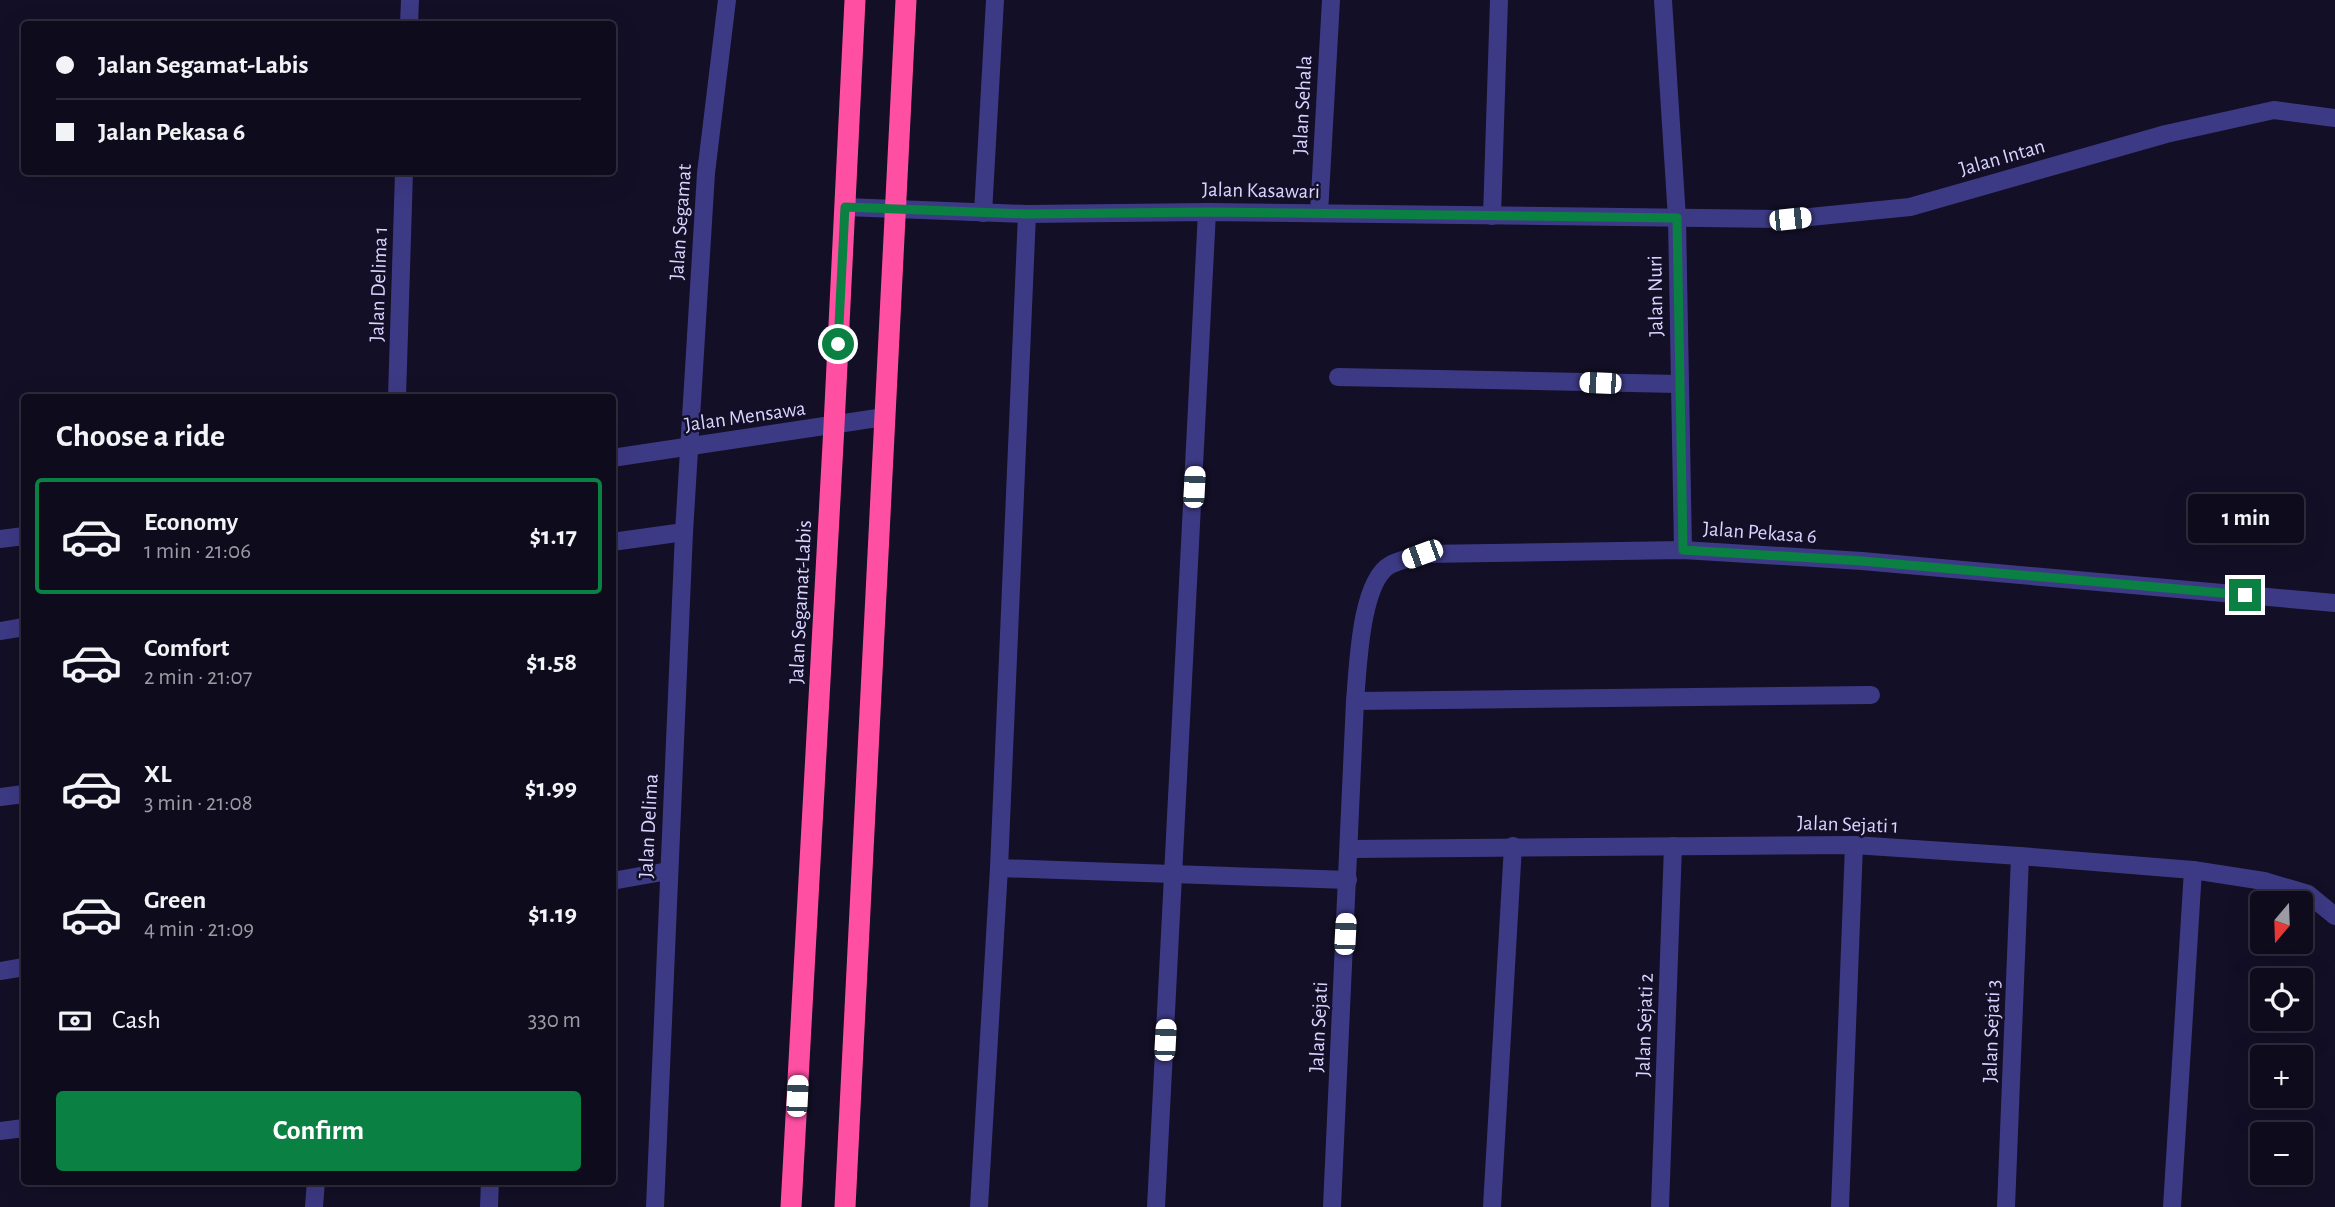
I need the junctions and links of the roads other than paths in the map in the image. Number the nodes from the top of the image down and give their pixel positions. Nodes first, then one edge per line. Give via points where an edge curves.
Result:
1 (410, 0) edge
2 (727, 0) edge
3 (855, 0) edge
4 (906, 0) edge
5 (995, 0) edge
6 (1331, 0) edge
7 (1499, 0) edge
8 (1663, 0) edge
9 (409, 21) edge
10 (2335, 118) edge
11 (404, 175) edge
12 (845, 207) junction
13 (896, 208) junction
14 (1208, 212) junction
15 (983, 213) junction
16 (1319, 213) junction
17 (1027, 214) junction
18 (1493, 216) junction
19 (1677, 218) junction
20 (1338, 377) dead end
21 (1678, 384) junction
22 (397, 394) edge
23 (884, 417) junction
24 (834, 426) junction
25 (690, 448) junction
26 (616, 457) edge
27 (684, 532) junction
28 (21, 536) edge
29 (0, 539) edge
30 (616, 541) edge
31 (1683, 550) junction
32 (2335, 604) edge
33 (21, 628) edge
34 (0, 631) edge
35 (1871, 695) dead end
36 (1355, 701) junction
37 (21, 794) edge
38 (0, 797) edge
39 (1854, 845) junction
40 (1513, 846) junction
41 (1673, 846) junction
42 (1349, 849) junction
43 (2020, 856) junction
44 (999, 868) junction
45 (2193, 870) junction
46 (668, 872) junction
47 (1174, 873) junction
48 (616, 880) edge
49 (1348, 880) junction
50 (2335, 916) edge
51 (21, 968) edge
52 (0, 971) edge
53 (21, 1128) edge
54 (0, 1131) edge
55 (316, 1185) edge
56 (490, 1185) edge
57 (314, 1207) edge
58 (489, 1207) edge
59 (655, 1207) edge
60 (791, 1207) edge
61 (845, 1207) edge
62 (979, 1207) edge
63 (1156, 1207) edge
64 (1332, 1207) edge
65 (1492, 1207) edge
66 (1660, 1207) edge
67 (1840, 1207) edge
68 (2006, 1207) edge
69 (2172, 1207) edge

1 - 9 street
2 - 25 street, Jalan Segamat via 706,173
3 - 12 highway, Jalan Segamat-Labis
4 - 13 highway
5 - 15 street
6 - 16 street, Jalan Sehala
7 - 18 street
8 - 19 street, Jalan Nuri
10 - 19 street, Jalan Intan via 2274,110 2166,134 1910,207 1790,219
11 - 22 street, Jalan Delima 1
12 - 13 street, Jalan Kasawari
12 - 24 highway, Jalan Segamat-Labis
13 - 15 street, Jalan Kasawari
13 - 23 highway
14 - 16 street, Jalan Kasawari
14 - 17 street, Jalan Kasawari
14 - 47 street
15 - 17 street, Jalan Kasawari
16 - 18 street, Jalan Kasawari
17 - 44 street
18 - 19 street, Jalan Kasawari
19 - 21 street, Jalan Nuri
20 - 21 street
21 - 31 street, Jalan Nuri
23 - 24 street, Jalan Mensawa
23 - 61 highway
24 - 25 street, Jalan Mensawa
24 - 60 highway, Jalan Segamat-Labis
25 - 26 street, Jalan Mensawa
25 - 27 street, Jalan Delima
27 - 30 street
27 - 46 street, Jalan Delima
28 - 29 street
31 - 32 street, Jalan Pekasa 6 via 1862,561
31 - 36 street, Jalan Pekasa 6 via 1422,554 1388,566 1372,588 1363,622
33 - 34 street
35 - 36 street
36 - 42 street, Jalan Pekasa 6
37 - 38 street
39 - 41 street, Jalan Sejati 1
39 - 43 street, Jalan Sejati 1
39 - 67 street
40 - 41 street, Jalan Sejati 1
40 - 42 street, Jalan Sejati 1
40 - 65 street
41 - 66 street, Jalan Sejati 2
42 - 49 street, Jalan Sejati
43 - 45 street, Jalan Sejati 1
43 - 68 street, Jalan Sejati 3
44 - 47 street
44 - 62 street
45 - 50 street, Jalan Sejati 1 via 2264,881 2308,894
45 - 69 street
46 - 48 street
46 - 59 street, Jalan Delima
47 - 49 street
47 - 63 street
49 - 64 street, Jalan Sejati
51 - 52 street
53 - 54 street
55 - 57 street
56 - 58 street

